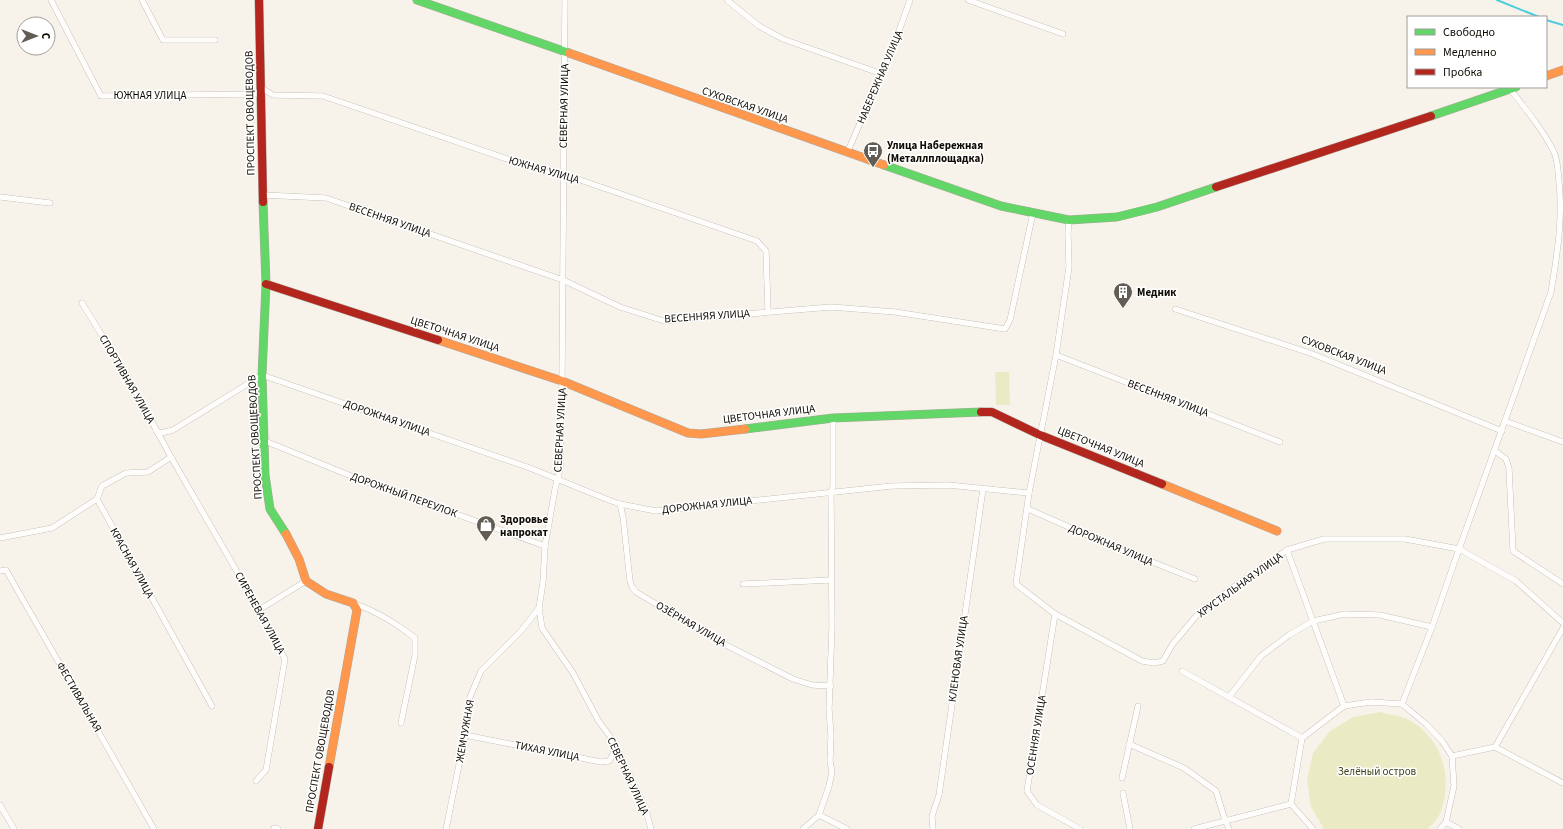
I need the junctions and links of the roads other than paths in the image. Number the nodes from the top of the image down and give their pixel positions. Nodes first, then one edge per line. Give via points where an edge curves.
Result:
1 (51, 0) edge
2 (142, 0) edge
3 (259, 0) edge
4 (417, 0) edge
5 (565, 0) edge
6 (727, 0) edge
7 (910, 0) edge
8 (968, 0) edge
9 (1063, 34) dead end
10 (215, 40) dead end
11 (565, 53) junction
12 (1563, 70) edge
13 (882, 74) junction
14 (1547, 76) edge
15 (1512, 88) edge
16 (260, 90) junction
17 (848, 153) junction
18 (563, 174) junction
19 (263, 195) junction
20 (0, 197) edge
21 (50, 203) dead end
22 (1033, 214) junction
23 (1069, 220) junction
24 (563, 280) junction
25 (266, 284) junction
26 (82, 303) dead end
27 (1175, 309) dead end
28 (768, 311) junction
29 (1056, 355) junction
30 (262, 375) junction
31 (562, 382) junction
32 (833, 418) junction
33 (1505, 422) junction
34 (156, 431) junction
35 (1502, 431) junction
36 (1040, 434) junction
37 (265, 441) junction
38 (1280, 442) dead end
39 (1563, 442) edge
40 (1495, 451) junction
41 (171, 457) junction
42 (557, 479) junction
43 (983, 489) junction
44 (830, 492) junction
45 (1029, 494) junction
46 (97, 499) junction
47 (620, 504) junction
48 (1028, 509) junction
49 (1277, 531) dead end
50 (0, 538) edge
51 (545, 546) junction
52 (1459, 549) junction
53 (1287, 550) junction
54 (0, 572) edge
55 (1195, 579) dead end
56 (832, 580) junction
57 (306, 582) junction
58 (743, 584) dead end
59 (1563, 584) edge
60 (353, 603) junction
61 (539, 608) junction
62 (259, 610) junction
63 (1055, 614) junction
64 (1313, 621) junction
65 (1563, 623) edge
66 (1432, 627) junction
67 (1563, 628) edge
68 (1182, 671) dead end
69 (830, 686) junction
70 (1228, 697) junction
71 (1402, 704) junction
72 (212, 706) dead end
73 (1138, 706) dead end
74 (1344, 706) junction
75 (401, 723) dead end
76 (465, 734) junction
77 (1302, 738) junction
78 (614, 742) junction
79 (1129, 744) junction
80 (1495, 747) junction
81 (1452, 756) junction
82 (1122, 778) dead end
83 (256, 781) dead end
84 (1563, 783) edge
85 (1123, 793) dead end
86 (1291, 804) junction
87 (0, 805) edge
88 (819, 815) junction
89 (1225, 820) junction
90 (1446, 822) junction
91 (14, 829) edge
92 (154, 829) edge
93 (318, 829) edge
94 (446, 829) edge
95 (651, 829) edge
96 (803, 829) edge
97 (847, 829) edge
98 (932, 829) edge
99 (1080, 829) edge
100 (1130, 829) edge
101 (1194, 829) edge
102 (1229, 829) edge
103 (1313, 829) edge
104 (1440, 829) edge
105 (1459, 829) edge

1 - 16 street, ЮЖНАЯ УЛИЦА via 101,96
2 - 10 street via 163,40
3 - 16 street, ПРОСПЕКТ ОВОЩЕВОДОВ
4 - 11 street, СУХОВСКАЯ УЛИЦА
5 - 11 street, СЕВЕРНАЯ УЛИЦА
6 - 13 street via 759,26 783,39
7 - 13 street, НАБЕРЕЖНАЯ УЛИЦА
8 - 9 street
11 - 17 street, СУХОВСКАЯ УЛИЦА
11 - 18 street, СЕВЕРНАЯ УЛИЦА
12 - 14 street
13 - 17 street, НАБЕРЕЖНАЯ УЛИЦА
15 - 23 street, СУХОВСКАЯ УЛИЦА via 1134,214
15 - 33 street via 1554,152 1561,204 1558,250 1550,292
16 - 18 street, ЮЖНАЯ УЛИЦА via 273,95 323,96 545,172
16 - 19 street, ПРОСПЕКТ ОВОЩЕВОДОВ
17 - 22 street, СУХОВСКАЯ УЛИЦА via 1001,206
18 - 24 street, СЕВЕРНАЯ УЛИЦА
18 - 28 street, ЮЖНАЯ УЛИЦА via 757,241 766,251
19 - 24 street, ВЕСЕННЯЯ УЛИЦА via 326,198
19 - 25 street, ПРОСПЕКТ ОВОЩЕВОДОВ
20 - 21 street
22 - 23 street, СУХОВСКАЯ УЛИЦА
22 - 28 street, ВЕСЕННЯЯ УЛИЦА via 1010,320 1005,329 888,311 830,307
23 - 29 street via 1069,267
24 - 28 street, ВЕСЕННЯЯ УЛИЦА via 620,307 664,321
24 - 31 street, СЕВЕРНАЯ УЛИЦА
25 - 30 street, ПРОСПЕКТ ОВОЩЕВОДОВ
25 - 31 street, ЦВЕТОЧНАЯ УЛИЦА
26 - 34 street, СПОРТИВНАЯ УЛИЦА via 127,376
27 - 35 street, СУХОВСКАЯ УЛИЦА via 1310,352
29 - 36 street
29 - 38 street, ВЕСЕННЯЯ УЛИЦА
30 - 34 street via 173,430 161,433
30 - 37 street, ПРОСПЕКТ ОВОЩЕВОДОВ
30 - 42 street, ДОРОЖНАЯ УЛИЦА
31 - 32 street, ЦВЕТОЧНАЯ УЛИЦА via 688,433 701,434
31 - 42 street, СЕВЕРНАЯ УЛИЦА via 560,469
32 - 36 street, ЦВЕТОЧНАЯ УЛИЦА via 992,412
32 - 44 street via 833,486
33 - 35 street
33 - 39 street
34 - 41 street, СПОРТИВНАЯ УЛИЦА
35 - 40 street
36 - 45 street
36 - 49 street, ЦВЕТОЧНАЯ УЛИЦА
37 - 51 street, ДОРОЖНЫЙ ПЕРЕУЛОК via 356,478
37 - 57 street, ПРОСПЕКТ ОВОЩЕВОДОВ via 265,475 270,509 299,559
40 - 52 street
40 - 59 street via 1506,459 1509,468 1513,551
41 - 46 street via 148,472 126,473 102,486
41 - 62 street, СИРЕНЕВАЯ УЛИЦА
42 - 47 street, ДОРОЖНАЯ УЛИЦА
42 - 51 street, СЕВЕРНАЯ УЛИЦА
43 - 44 street, ДОРОЖНАЯ УЛИЦА via 948,485
43 - 45 street, ДОРОЖНАЯ УЛИЦА
43 - 98 street, КЛЕНОВАЯ УЛИЦА
44 - 47 street, ДОРОЖНАЯ УЛИЦА via 656,511
44 - 56 street
45 - 48 street
46 - 50 street via 52,528
46 - 72 street, КРАСНАЯ УЛИЦА
47 - 69 street, ОЗЁРНАЯ УЛИЦА via 630,581 636,592 720,642 793,679 812,685
48 - 55 street, ДОРОЖНАЯ УЛИЦА
48 - 63 street via 1016,584
51 - 61 street, СЕВЕРНАЯ УЛИЦА
52 - 53 street via 1405,538 1324,539
52 - 65 street via 1516,581
52 - 66 street
53 - 63 street, ХРУСТАЛЬНАЯ УЛИЦА via 1197,615 1172,645 1163,661 1142,661
53 - 64 street
54 - 92 street, ФЕСТИВАЛЬНАЯ via 6,570
56 - 58 street
56 - 69 street
57 - 60 street via 326,594
57 - 62 street
60 - 75 street via 373,610 415,638 415,655
60 - 93 street, ПРОСПЕКТ ОВОЩЕВОДОВ via 357,610
61 - 76 street, ЖЕМЧУЖНАЯ via 521,631 482,670 470,697
61 - 78 street, СЕВЕРНАЯ УЛИЦА via 542,628 573,672 598,720
62 - 83 street, СИРЕНЕВАЯ УЛИЦА via 285,659 266,770
63 - 99 street, ОСЕННЯЯ УЛИЦА via 1027,791 1037,805
64 - 66 street via 1345,614 1380,615
64 - 70 street via 1261,656
64 - 74 street
66 - 71 street
67 - 80 street
68 - 70 street
69 - 88 street via 832,772
70 - 77 street
71 - 74 street via 1371,702
71 - 81 street via 1437,735
73 - 79 street
74 - 77 street
76 - 78 street, ТИХАЯ УЛИЦА via 601,762 609,761 613,755
76 - 94 street, ЖЕМЧУЖНАЯ
77 - 86 street
78 - 95 street, СЕВЕРНАЯ УЛИЦА via 645,807
79 - 82 street
79 - 89 street via 1184,768 1216,791
80 - 81 street
80 - 84 street
81 - 90 street via 1454,786
85 - 100 street
86 - 89 street
86 - 103 street
87 - 91 street
88 - 96 street
88 - 97 street
89 - 101 street
89 - 102 street
90 - 104 street
90 - 105 street

